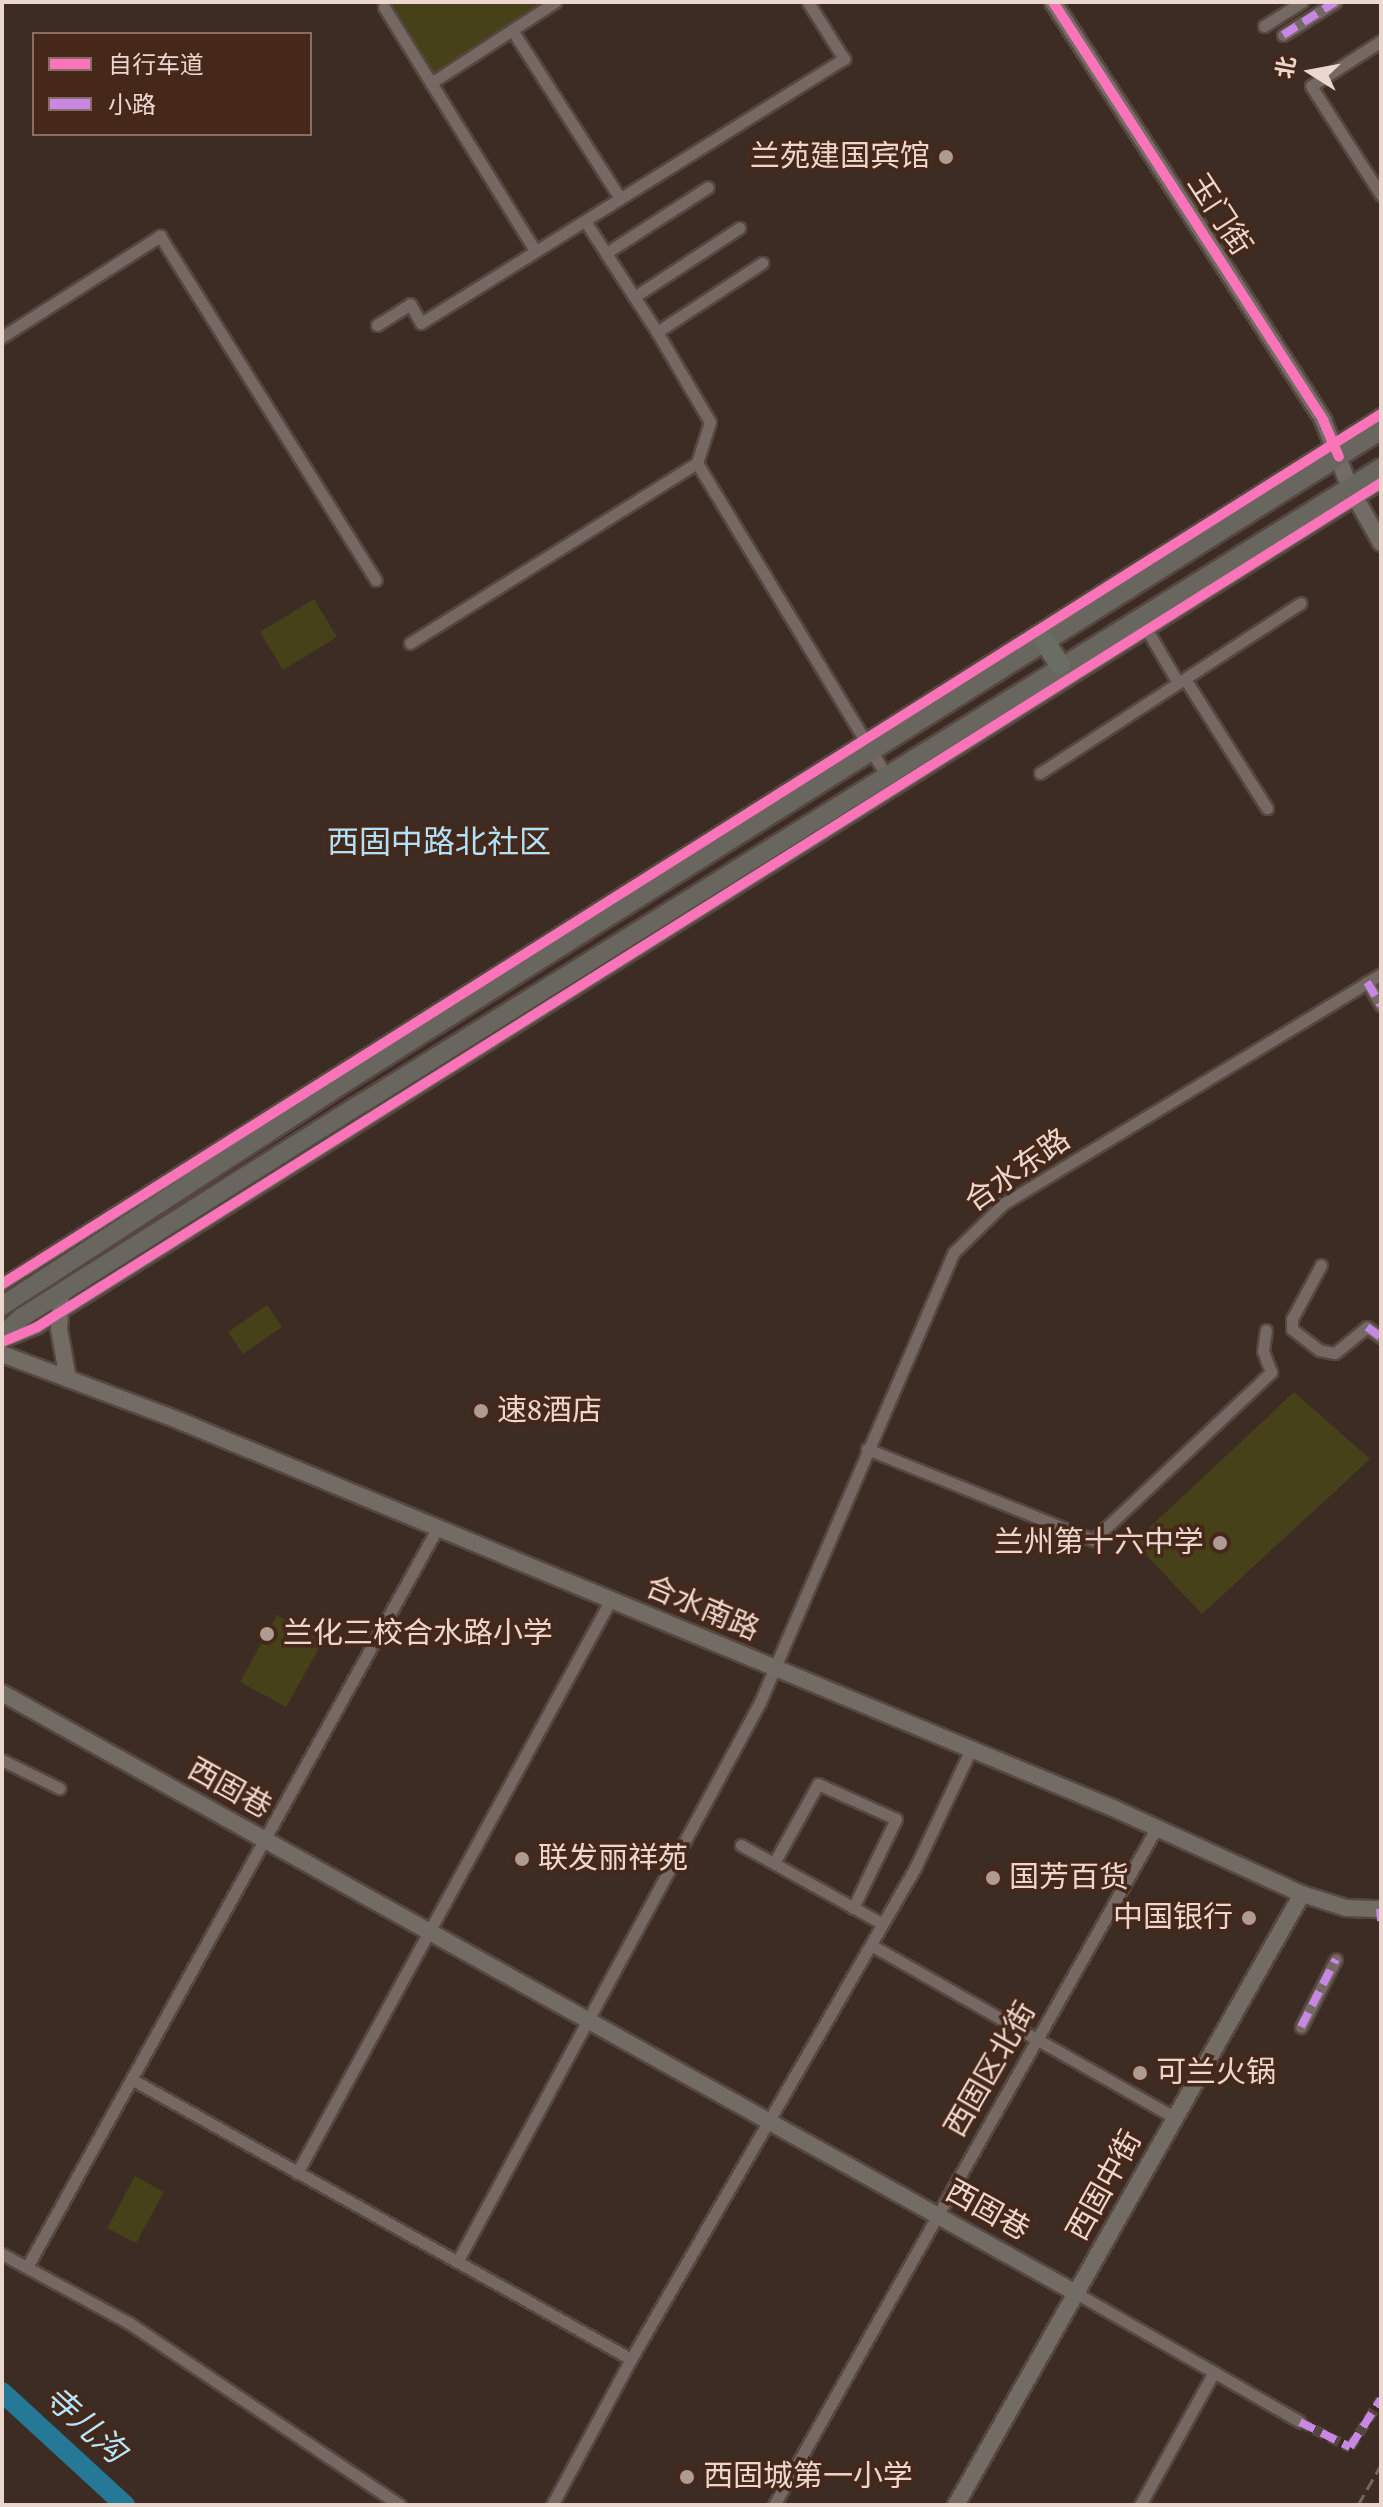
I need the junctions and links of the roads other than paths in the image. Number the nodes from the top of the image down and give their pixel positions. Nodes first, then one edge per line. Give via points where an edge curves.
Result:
1 (555, 2) edge
2 (808, 2) edge
3 (1053, 2) edge
4 (1302, 2) edge
5 (1335, 2) edge
6 (384, 7) dead end
7 (1264, 26) dead end
8 (512, 30) junction
9 (1283, 35) dead end
10 (1381, 41) edge
11 (431, 83) junction
12 (708, 187) dead end
13 (1381, 195) edge
14 (620, 198) junction
15 (585, 221) junction
16 (739, 228) dead end
17 (535, 251) junction
18 (606, 253) junction
19 (762, 263) dead end
20 (634, 297) junction
21 (377, 325) dead end
22 (657, 332) junction
23 (2, 337) edge
24 (1381, 414) edge
25 (1381, 430) edge
26 (1336, 449) junction
27 (697, 463) junction
28 (1381, 468) edge
29 (1381, 483) edge
30 (1353, 494) junction
31 (1381, 543) edge
32 (376, 580) dead end
33 (1301, 603) dead end
34 (1142, 623) junction
35 (1045, 642) junction
36 (410, 643) dead end
37 (1060, 665) junction
38 (1182, 681) junction
39 (866, 747) junction
40 (1040, 773) dead end
41 (889, 782) junction
42 (1267, 808) dead end
43 (1381, 974) edge
44 (1367, 982) junction
45 (1381, 1005) edge
46 (349, 1080) junction
47 (364, 1102) junction
48 (1321, 1265) dead end
49 (2, 1284) edge
50 (61, 1293) junction
51 (2, 1306) edge
52 (58, 1313) junction
53 (1266, 1330) dead end
54 (2, 1335) edge
55 (1381, 1337) edge
56 (2, 1342) edge
57 (2, 1354) edge
58 (68, 1379) junction
59 (867, 1449) junction
60 (437, 1529) junction
61 (610, 1601) junction
62 (775, 1669) junction
63 (2, 1693) edge
64 (970, 1751) junction
65 (2, 1760) edge
66 (59, 1788) dead end
67 (1157, 1827) junction
68 (264, 1841) junction
69 (741, 1845) dead end
70 (774, 1863) junction
71 (1302, 1894) junction
72 (853, 1908) junction
73 (1380, 1913) edge
74 (883, 1924) junction
75 (428, 1933) junction
76 (871, 1945) junction
77 (1336, 1959) dead end
78 (588, 2022) junction
79 (1301, 2027) dead end
80 (1037, 2039) junction
81 (133, 2080) junction
82 (1175, 2118) junction
83 (771, 2123) junction
84 (297, 2173) junction
85 (936, 2215) junction
86 (2, 2254) edge
87 (457, 2262) junction
88 (27, 2267) junction
89 (1076, 2293) junction
90 (631, 2359) junction
91 (1214, 2372) junction
92 (1300, 2422) tunnel mouth
93 (400, 2505) edge
94 (552, 2505) edge
95 (774, 2505) edge
96 (956, 2505) edge
97 (1140, 2505) edge

1 - 8 street
2 - 14 street via 844,59
3 - 26 street, 玉门街
4 - 7 street
5 - 9 street
6 - 11 street
8 - 11 street
8 - 14 street
10 - 13 street via 1311,86
11 - 17 street
12 - 18 street
14 - 15 street
15 - 17 street
15 - 18 street
16 - 20 street
17 - 21 street via 421,323 410,304
18 - 20 street
19 - 22 street
20 - 22 street
22 - 27 street via 710,422
23 - 32 street via 160,236
24 - 26 street
25 - 26 main road
26 - 30 street, 玉门街
26 - 35 main road
26 - 39 street
27 - 36 street
27 - 39 street
28 - 30 main road
29 - 30 street
30 - 31 street, 玉门街
30 - 34 main road
33 - 38 street
34 - 37 main road
34 - 38 street
34 - 41 street
35 - 37 highway
35 - 39 main road
37 - 41 main road
38 - 40 street
38 - 42 street
39 - 41 street
39 - 46 main road
39 - 49 street
41 - 47 main road
41 - 52 street
43 - 44 street, 合水东路
44 - 45 street
44 - 59 street, 合水东路 via 1029,1187 986,1219 943,1269
46 - 47 main road
46 - 51 main road
47 - 50 main road
48 - 55 street via 1292,1319 1292,1329 1319,1350 1335,1353 1367,1327
50 - 52 street
50 - 54 main road
52 - 56 street
52 - 58 street
53 - 59 street via 1263,1351 1271,1372 1093,1540
57 - 58 street, 合水南路
58 - 60 street, 合水南路
59 - 62 street, 合水东路
60 - 61 street, 合水南路
60 - 68 street
61 - 62 street, 合水南路
61 - 75 street
62 - 64 street, 合水南路
62 - 78 street, 合水东路
63 - 68 street, 西固巷
64 - 67 street, 合水南路
64 - 74 street
65 - 66 street
67 - 71 street, 合水南路
67 - 80 street, 西固区北街
68 - 75 street, 西固巷
68 - 81 street
69 - 70 street
70 - 72 street
70 - 72 street via 818,1784 896,1819
71 - 73 street, 合水南路
71 - 82 street, 西固中街
72 - 74 street
74 - 76 street
75 - 78 street, 西固巷
75 - 84 street
76 - 80 street
76 - 83 street
77 - 79 street
78 - 83 street, 西固巷
78 - 87 street
80 - 82 street
80 - 85 street, 西固区北街
81 - 84 street
81 - 88 street
82 - 89 street, 西固中街
83 - 85 street, 西固巷
83 - 90 street
84 - 87 street
85 - 89 street, 西固巷
85 - 95 street, 西固区北街
86 - 88 street
87 - 90 street
88 - 93 street via 129,2323
89 - 91 street, 西固巷
89 - 96 street, 西固中街
90 - 94 street
91 - 92 street, 西固巷
91 - 97 street

